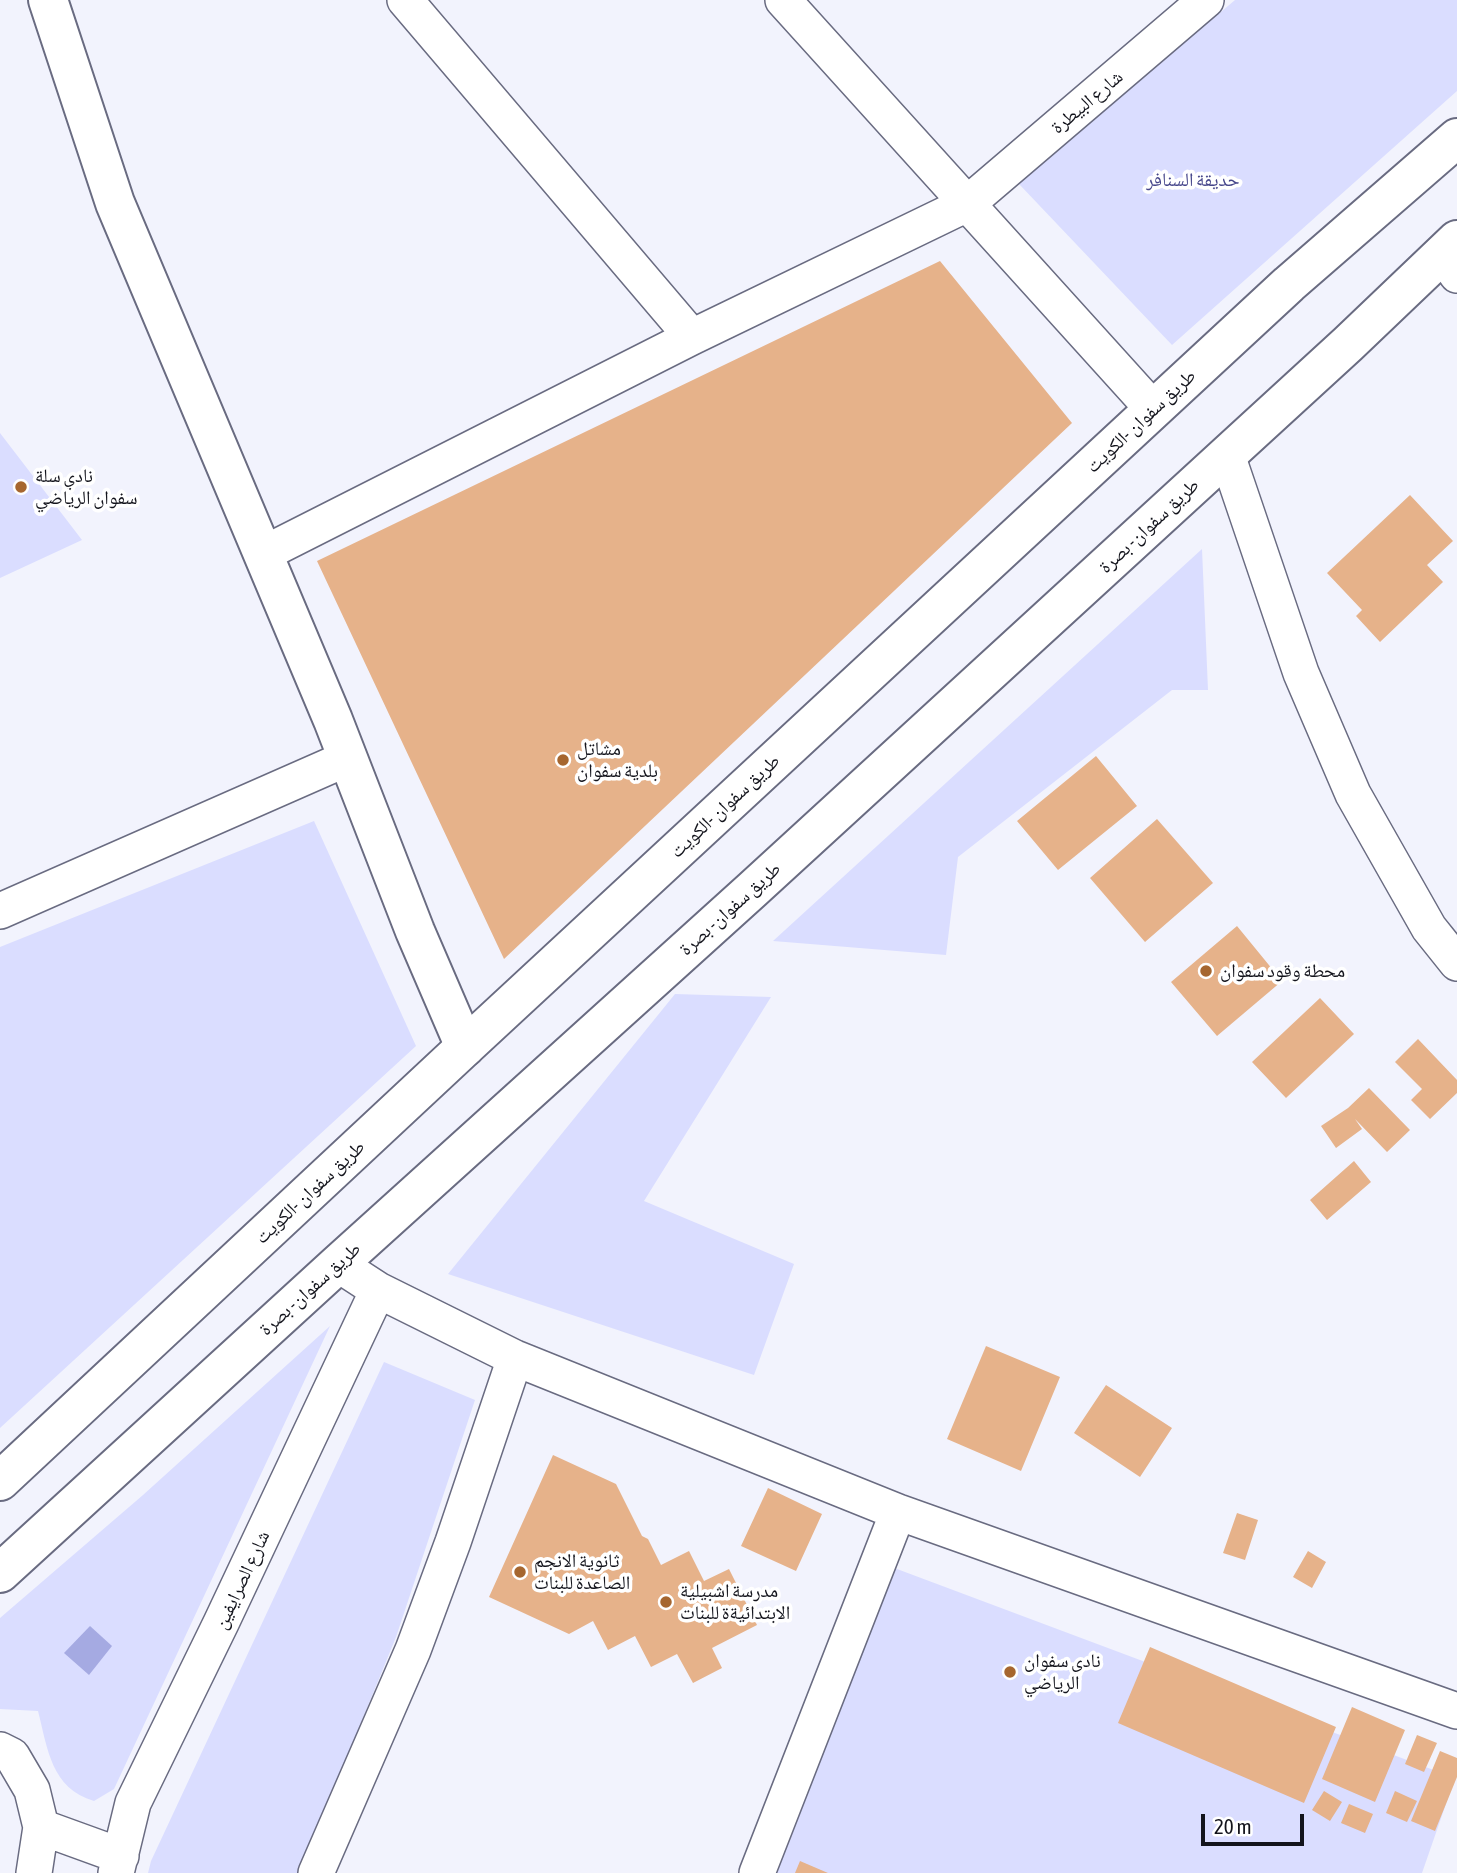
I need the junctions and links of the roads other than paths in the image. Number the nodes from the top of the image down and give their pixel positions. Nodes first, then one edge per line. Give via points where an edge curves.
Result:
1 (48, 0) edge
2 (405, 0) edge
3 (783, 0) edge
4 (1188, 6) edge
5 (1457, 138) edge
6 (967, 204) junction
7 (1452, 256) edge
8 (692, 337) junction
9 (1153, 410) junction
10 (1227, 455) junction
11 (263, 554) junction
12 (348, 758) junction
13 (0, 911) edge
14 (1457, 963) edge
15 (465, 1047) junction
16 (338, 1264) junction
17 (378, 1290) junction
18 (515, 1358) junction
19 (0, 1481) edge
20 (898, 1512) junction
21 (0, 1573) edge
22 (1457, 1711) edge
23 (0, 1750) edge
24 (41, 1827) junction
25 (119, 1865) edge
26 (34, 1869) edge
27 (316, 1873) edge
28 (757, 1873) edge

1 - 11 main road via 115,203
2 - 8 street
3 - 6 street
4 - 6 street, شارع البيطرة
5 - 9 main road, طريق سفوان -الكويت
6 - 8 street, شارع البيطرة
6 - 9 street
7 - 10 main road, طريق سفوان- بصرة
8 - 11 street, شارع البيطرة
9 - 15 main road, طريق سفوان -الكويت
10 - 14 street via 1301,673 1353,794 1429,928
10 - 16 main road, طريق سفوان- بصرة
11 - 12 main road
12 - 13 street
12 - 15 main road
15 - 19 main road, طريق سفوان -الكويت
16 - 17 street
16 - 21 main road, طريق سفوان- بصرة
17 - 18 street
17 - 25 street, شارع الصرايفين via 133,1803
18 - 20 street
18 - 27 street via 413,1650
20 - 22 street
20 - 28 street
23 - 24 street via 12,1756 32,1790
24 - 25 street
24 - 26 street

